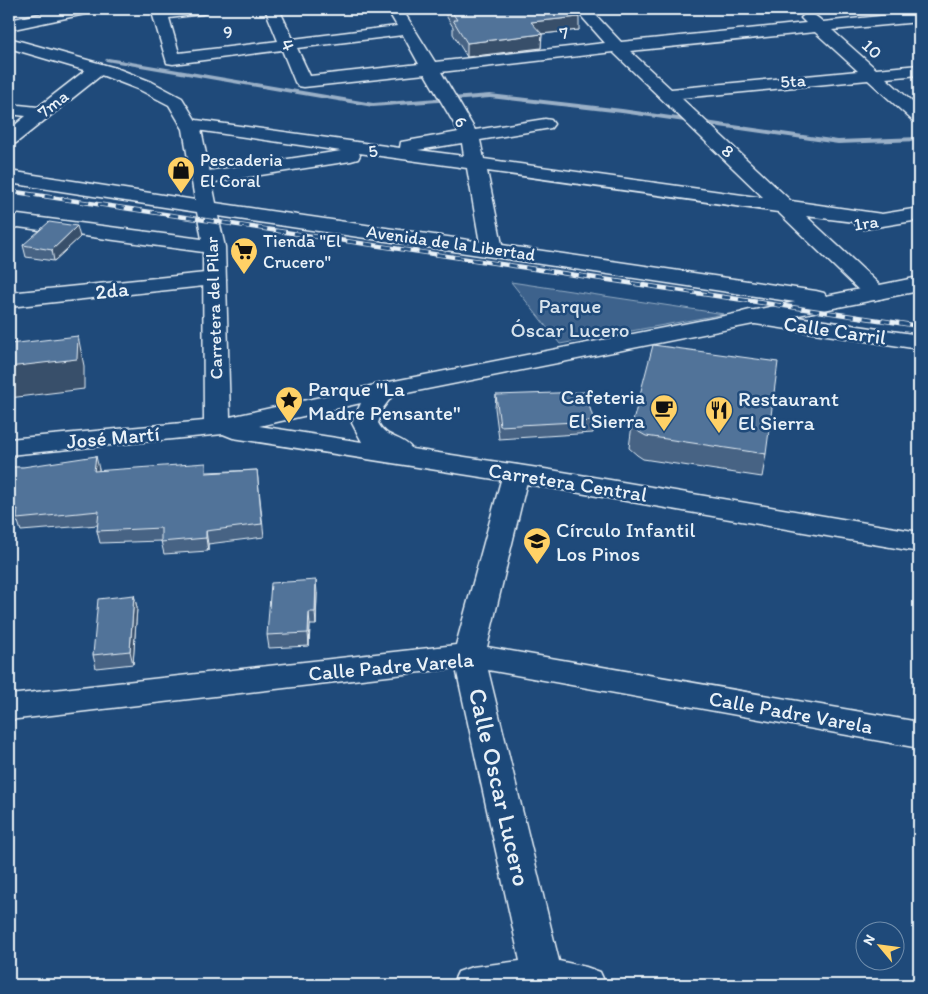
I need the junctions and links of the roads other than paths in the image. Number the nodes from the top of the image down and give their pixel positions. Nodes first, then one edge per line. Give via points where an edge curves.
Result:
1 (85, 9) edge
2 (202, 9) edge
3 (272, 9) edge
4 (394, 9) edge
5 (582, 9) edge
6 (799, 9) edge
7 (159, 12) edge
8 (919, 17) edge
9 (9, 25) edge
10 (817, 26) junction
11 (407, 30) junction
12 (9, 43) edge
13 (288, 45) junction
14 (617, 47) junction
15 (98, 69) junction
16 (430, 69) junction
17 (919, 70) edge
18 (869, 74) junction
19 (304, 82) joint
20 (668, 94) junction
21 (9, 109) edge
22 (42, 113) junction
23 (919, 117) edge
24 (189, 124) junction
25 (545, 124) dead end
26 (470, 136) junction
27 (9, 139) edge
28 (380, 150) junction
29 (475, 164) junction
30 (9, 177) edge
31 (202, 178) junction
32 (786, 206) junction
33 (208, 208) junction
34 (919, 214) edge
35 (881, 220) junction
36 (9, 223) edge
37 (812, 232) junction
38 (214, 246) junction
39 (492, 249) junction
40 (215, 280) junction
41 (919, 284) edge
42 (875, 293) junction
43 (9, 300) edge
44 (834, 301) junction
45 (750, 318) junction
46 (919, 342) edge
47 (384, 390) junction
48 (217, 428) junction
49 (9, 447) edge
50 (412, 456) junction
51 (516, 474) junction
52 (919, 542) edge
53 (469, 655) junction
54 (9, 708) edge
55 (919, 735) edge
56 (544, 981) edge
57 (472, 985) edge
58 (586, 985) edge

1 - 9 street
2 - 7 street
3 - 13 street, 4
4 - 11 street, 6
5 - 14 street, 8
6 - 10 street, 10
7 - 13 street, 9 via 173,59
8 - 10 street, 7
10 - 14 street, 7
10 - 18 street, 10
11 - 13 street, 9
11 - 16 street, 6
12 - 15 street, Carretera del Pilar
13 - 19 street, 4
14 - 16 street, 7
14 - 20 street, 8
15 - 22 street, 7ma
15 - 24 street, Carretera del Pilar via 146,86 176,102
16 - 19 street, 7
16 - 26 street, 6
17 - 18 street, 5ta
18 - 20 street, 5ta
18 - 23 street, 10
20 - 32 street, 8
21 - 22 street
22 - 27 street, 7ma
24 - 28 street
24 - 31 street, Carretera del Pilar
25 - 26 street, 5
26 - 28 street, 5
26 - 29 street, 6
28 - 29 street
28 - 31 street, 5
29 - 32 street
29 - 39 street, 6
30 - 33 street, Avenida de la Libertad
31 - 33 street, Carretera del Pilar
32 - 35 street
32 - 37 street, 8
33 - 38 street, Carretera del Pilar
33 - 39 street, Avenida de la Libertad
34 - 35 street, 1ra
35 - 37 street, 1ra
36 - 38 street via 18,221
37 - 42 street, 8
38 - 40 street, Carretera del Pilar
39 - 44 street, Avenida de la Libertad
40 - 43 street, 2da
40 - 48 street, Carretera del Pilar
41 - 42 street
42 - 44 street
44 - 45 street
45 - 46 street, Calle Carril
45 - 47 street
47 - 48 street
47 - 50 street via 371,407 365,423 372,436
48 - 49 street, José Martí
48 - 50 street, Carretera Central
50 - 51 street, Carretera Central
51 - 52 street, Carretera Central
51 - 53 street, Calle Oscar Lucero
53 - 54 street, Calle Padre Varela
53 - 55 street, Calle Padre Varela
53 - 56 street, Calle Oscar Lucero
56 - 57 street
56 - 58 street

